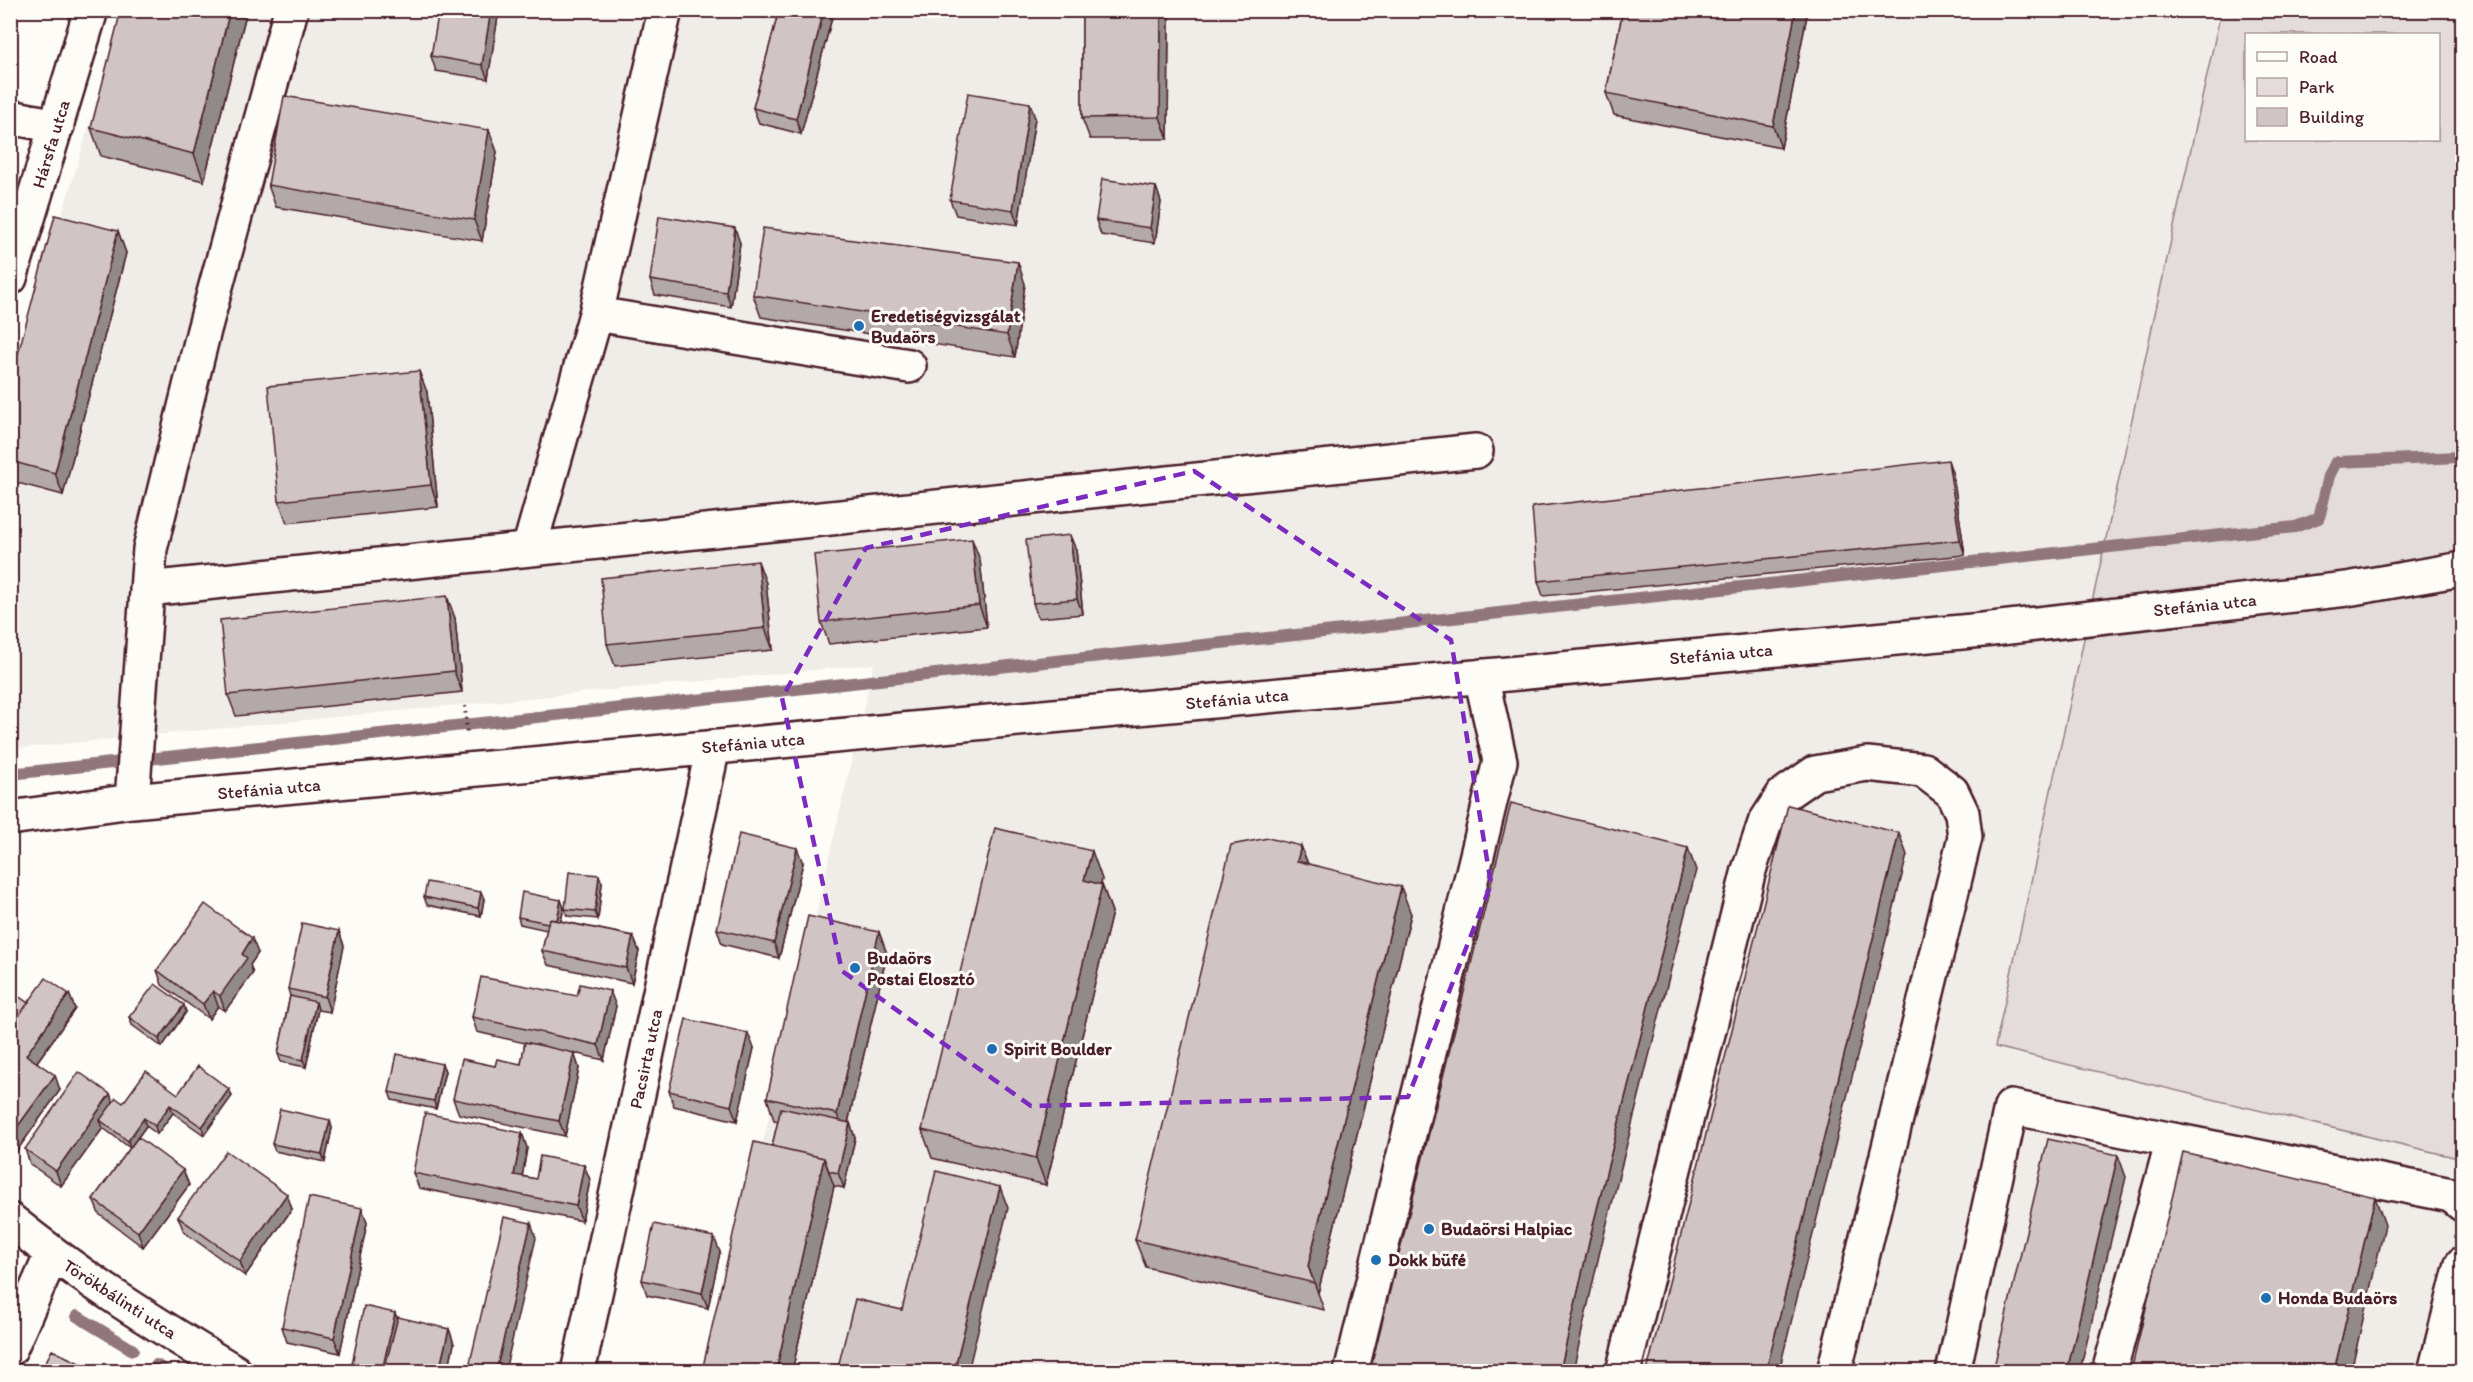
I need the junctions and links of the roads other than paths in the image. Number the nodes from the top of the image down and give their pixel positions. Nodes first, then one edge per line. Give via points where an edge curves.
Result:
1 (90, 10) edge
2 (291, 10) edge
3 (664, 10) edge
4 (10, 117) edge
5 (57, 126) junction
6 (10, 278) edge
7 (596, 314) junction
8 (909, 366) dead end
9 (1476, 451) dead end
10 (529, 549) junction
11 (2463, 569) edge
12 (147, 589) junction
13 (1481, 676) junction
14 (713, 747) junction
15 (132, 801) junction
16 (10, 818) edge
17 (2173, 1140) junction
18 (2463, 1204) edge
19 (10, 1220) edge
20 (52, 1254) junction
21 (2463, 1264) edge
22 (10, 1349) edge
23 (235, 1371) edge
24 (578, 1371) edge
25 (1351, 1371) edge
26 (1623, 1371) edge
27 (1834, 1371) edge
28 (1953, 1371) edge
29 (2109, 1371) edge
30 (2435, 1371) edge

1 - 5 street, Hársfa utca
2 - 12 street via 204,330 150,549
3 - 7 street
4 - 5 street
5 - 6 street, Hársfa utca
7 - 8 street
7 - 10 street
9 - 10 street
10 - 12 street
11 - 13 street, Stefánia utca via 2347,589 2007,627
12 - 15 street
13 - 14 street, Stefánia utca
13 - 25 street via 1500,761
14 - 15 street, Stefánia utca
14 - 24 street, Pacsirta utca
15 - 16 street, Stefánia utca
17 - 18 street via 2451,1195
17 - 28 street via 2011,1107
17 - 29 street
19 - 20 street, Törökbálinti utca
20 - 22 street
20 - 23 street, Törökbálinti utca via 147,1319
21 - 30 street
26 - 27 street via 1749,870 1765,823 1783,795 1815,773 1867,764 1923,770 1952,792 1962,813 1965,837

